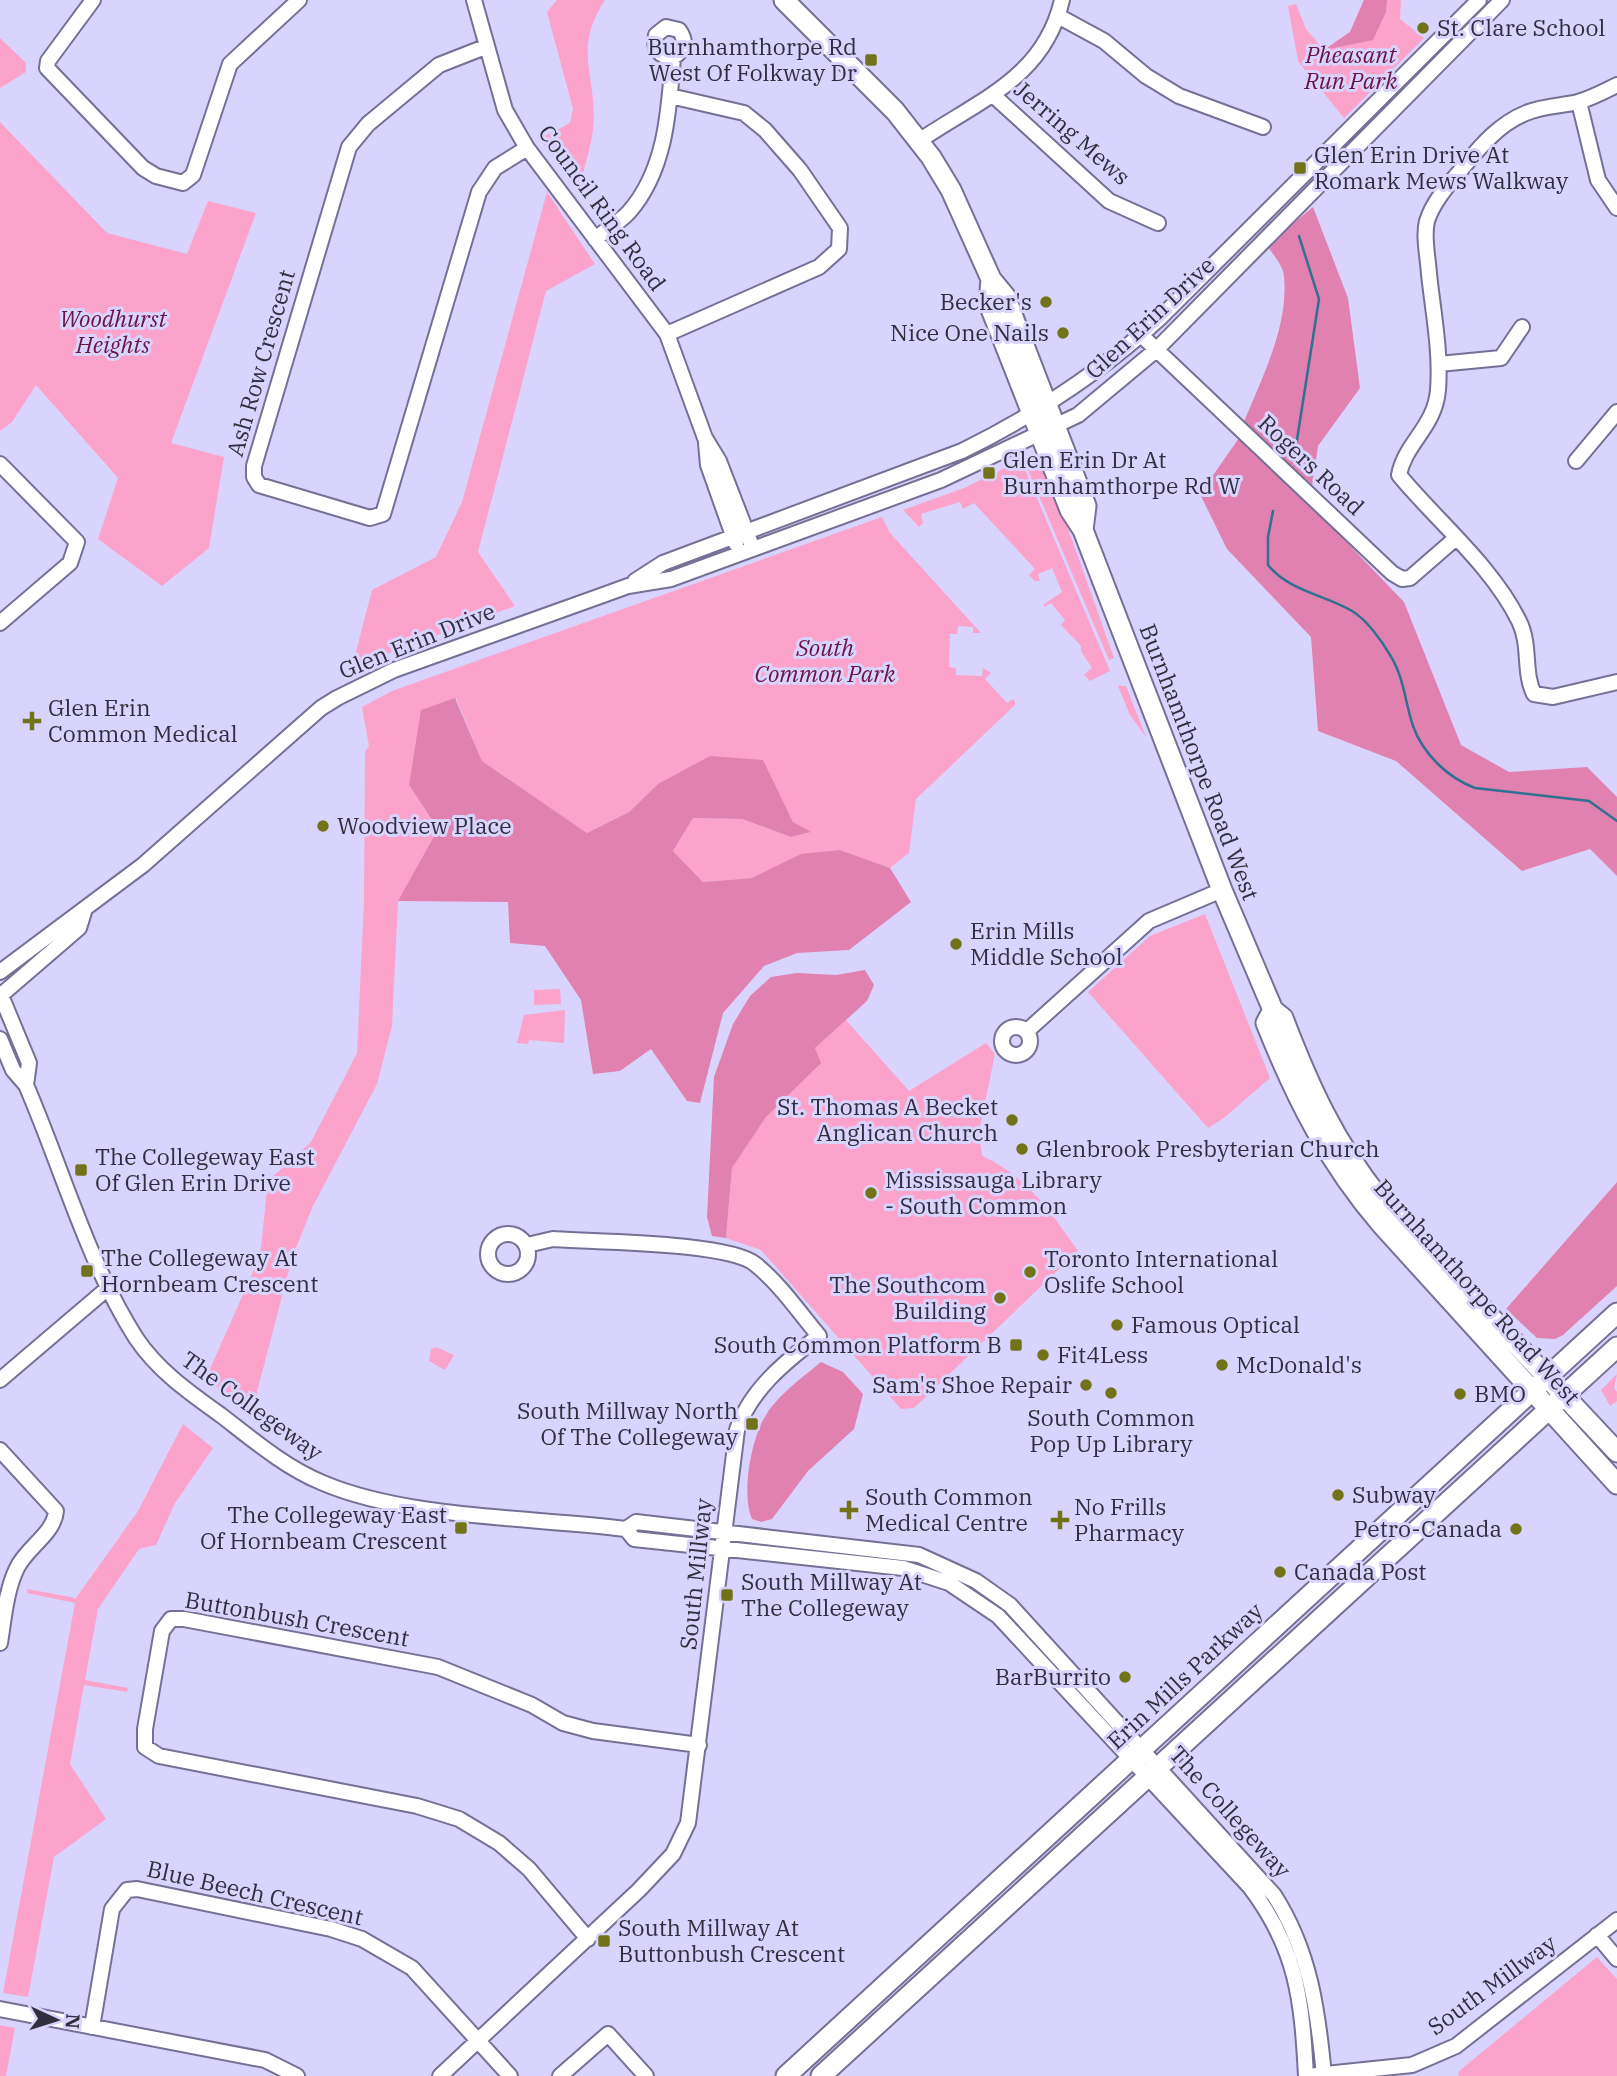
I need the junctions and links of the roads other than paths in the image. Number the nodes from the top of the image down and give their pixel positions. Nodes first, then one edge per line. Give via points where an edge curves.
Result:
1 (93, 0) edge
2 (299, 0) edge
3 (474, 0) edge
4 (784, 0) edge
5 (1062, 0) edge
6 (1479, 0) edge
7 (1502, 0) edge
8 (1058, 16) junction
9 (485, 47) junction
10 (673, 57) dead end
11 (1617, 85) edge
12 (993, 95) junction
13 (670, 96) junction
14 (1579, 102) junction
15 (1264, 127) dead end
16 (919, 141) junction
17 (527, 148) junction
18 (1617, 208) edge
19 (1158, 223) dead end
20 (595, 239) junction
21 (1522, 327) dead end
22 (667, 334) junction
23 (1140, 335) junction
24 (1156, 350) junction
25 (1439, 364) junction
26 (1040, 409) junction
27 (1617, 412) edge
28 (1048, 430) junction
29 (1576, 461) dead end
30 (0, 464) edge
31 (740, 535) junction
32 (1456, 538) junction
33 (746, 552) junction
34 (628, 586) junction
35 (0, 623) edge
36 (1617, 682) edge
37 (1222, 890) junction
38 (84, 912) junction
39 (0, 972) edge
40 (0, 995) edge
41 (1273, 1010) junction
42 (1027, 1031) dead end
43 (0, 1039) edge
44 (26, 1085) junction
45 (527, 1245) dead end
46 (108, 1288) junction
47 (1617, 1313) edge
48 (1617, 1347) edge
49 (1547, 1377) junction
50 (0, 1380) edge
51 (1532, 1391) junction
52 (1564, 1396) junction
53 (1549, 1409) junction
54 (0, 1450) edge
55 (1617, 1452) edge
56 (1617, 1484) edge
57 (626, 1529) junction
58 (723, 1531) junction
59 (721, 1549) junction
60 (0, 1643) edge
61 (699, 1745) junction
62 (1137, 1754) junction
63 (1153, 1772) junction
64 (1617, 1920) edge
65 (1597, 1935) junction
66 (588, 1939) junction
67 (1617, 1959) edge
68 (0, 2010) edge
69 (92, 2027) junction
70 (478, 2040) junction
71 (1400, 2071) edge
72 (1324, 2075) edge
73 (297, 2076) edge
74 (440, 2076) edge
75 (510, 2076) edge
76 (560, 2076) edge
77 (646, 2076) edge
78 (786, 2076) edge
79 (821, 2076) edge
80 (1304, 2076) edge

1 - 2 street via 47,68 143,167 156,176 183,183 193,175 230,64
3 - 9 street, Council Ring Road
4 - 16 main road, Burnhamthorpe Road West via 858,70
5 - 8 street
6 - 23 street, Glen Erin Drive
7 - 24 street, Glen Erin Drive
8 - 12 street via 1052,34 1029,66
8 - 15 street via 1104,41 1179,96
9 - 17 street, Council Ring Road via 505,110
9 - 17 street, Ash Row Crescent via 439,65 368,124 349,147 254,466 259,485 370,519 383,514 479,192 495,168
10 - 13 street
11 - 14 street
12 - 16 street
12 - 19 street, Jerring Mews via 1109,201
13 - 20 street via 661,149 647,187 628,213
13 - 22 street via 744,113 800,170 840,228 840,238 839,248 819,267
14 - 18 street via 1598,180
14 - 25 street via 1526,113 1490,136 1432,208 1426,244
16 - 26 main road, Burnhamthorpe Road West via 951,190 991,279 989,304
17 - 20 street, Council Ring Road
20 - 22 street, Council Ring Road
21 - 25 street via 1501,358
22 - 31 street, Council Ring Road via 705,438 719,461
23 - 24 street, Rogers Road
23 - 26 street, Glen Erin Drive via 1092,375
24 - 28 street, Glen Erin Drive via 1078,415
24 - 32 street, Rogers Road via 1402,579 1410,578
25 - 32 street via 1433,414 1402,462 1399,475
26 - 28 main road, Burnhamthorpe Road West
26 - 31 street, Glen Erin Drive via 937,461
27 - 29 street
28 - 33 street, Glen Erin Drive via 941,480
28 - 37 main road, Burnhamthorpe Road West via 1086,506 1083,530
30 - 35 street via 77,542 70,563
31 - 33 street, Council Ring Road
31 - 34 street, Glen Erin Drive via 663,564
32 - 36 street via 1519,620 1527,641 1529,684 1534,694 1553,697
33 - 34 street, Glen Erin Drive via 671,579
34 - 38 street, Glen Erin Drive via 388,673 321,708
37 - 41 main road, Burnhamthorpe Road West
37 - 42 street via 1136,930
38 - 39 street, Glen Erin Drive via 72,916
38 - 40 street, Glen Erin Drive via 79,928
40 - 44 street, The Collegeway via 29,1063
41 - 49 main road, Burnhamthorpe Road West via 1283,1018 1318,1105 1363,1178
41 - 51 main road, Burnhamthorpe Road West via 1266,1023 1304,1112 1339,1172
43 - 44 street, The Collegeway via 13,1070
44 - 46 street, The Collegeway
45 - 58 street, South Millway via 553,1239 713,1251 746,1258 819,1336 744,1407
46 - 50 street
46 - 57 street, The Collegeway via 135,1336 162,1369 268,1451 320,1482 393,1503
47 - 49 main road, Erin Mills Parkway
48 - 52 main road
49 - 51 main road, Erin Mills Parkway
49 - 52 main road, Burnhamthorpe Road West
51 - 53 main road, Burnhamthorpe Road West
51 - 62 main road, Erin Mills Parkway
52 - 53 main road
52 - 55 main road, Burnhamthorpe Road West
53 - 56 main road, Burnhamthorpe Road West
53 - 63 main road
54 - 60 street via 56,1511 55,1522 24,1554 14,1572
57 - 58 street, The Collegeway via 636,1522
57 - 59 street, The Collegeway via 634,1539
58 - 59 street, South Millway
58 - 62 street, The Collegeway via 877,1548 919,1555 949,1567 1010,1605
59 - 61 street, South Millway
59 - 62 street, The Collegeway via 904,1568 949,1583 998,1616
61 - 66 street, South Millway via 692,1811 673,1854
61 - 66 street, Buttonbush Crescent via 564,1723 438,1667 184,1619 171,1619 162,1631 145,1747 159,1756 417,1806 459,1819 499,1843 529,1869
62 - 63 street, The Collegeway
62 - 78 main road, Erin Mills Parkway
63 - 72 street, The Collegeway via 1255,1872 1283,1909 1309,1968
63 - 79 main road
63 - 80 street, The Collegeway via 1250,1887 1284,1940 1299,1989
64 - 65 street, South Millway
65 - 67 street
65 - 71 street, South Millway via 1455,2046
66 - 70 street, South Millway
68 - 69 street
69 - 70 street, Blue Beech Crescent via 112,1909 127,1889 137,1889 362,1939 412,1968
69 - 73 street via 265,2060
70 - 74 street, South Millway
70 - 75 street
71 - 72 street, South Millway
72 - 80 street, South Millway
76 - 77 street via 608,2034

